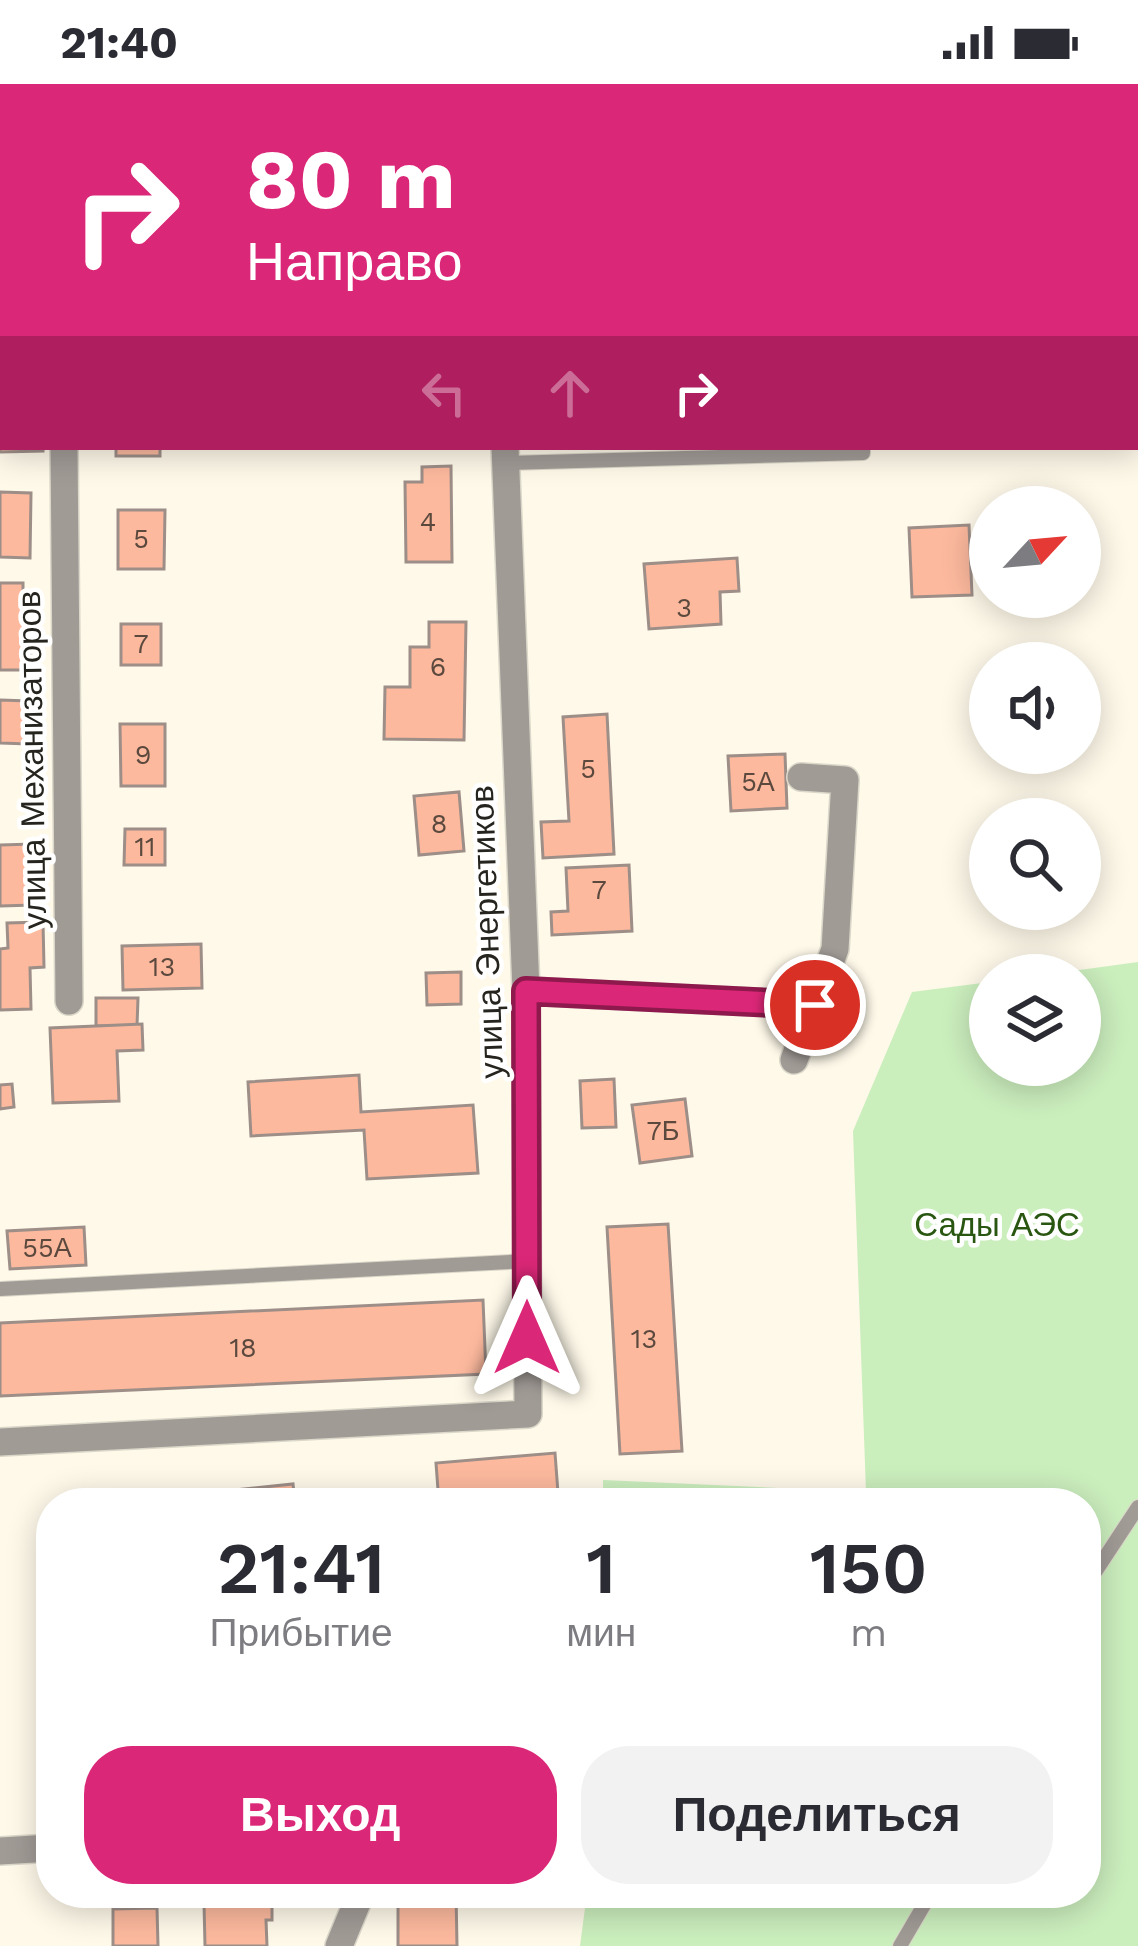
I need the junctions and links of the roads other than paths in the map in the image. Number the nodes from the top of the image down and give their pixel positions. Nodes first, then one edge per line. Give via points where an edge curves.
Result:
1 (64, 450) edge
2 (863, 450) edge
3 (681, 453) edge
4 (583, 454) edge
5 (505, 455) edge
6 (801, 777) dead end
7 (526, 991) junction
8 (69, 1001) dead end
9 (815, 1005) junction
10 (794, 1060) dead end
11 (527, 1261) junction
12 (0, 1288) edge
13 (0, 1442) edge
14 (1138, 1507) edge
15 (1101, 1563) edge
16 (36, 1849) edge
17 (0, 1851) edge
18 (355, 1908) edge
19 (922, 1908) edge
20 (339, 1946) edge
21 (900, 1946) edge

1 - 8 street, улица Механизаторов
2 - 3 lane
3 - 4 lane
4 - 5 lane
5 - 7 street, улица Энергетиков
6 - 9 street via 845,780 840,914
7 - 9 street
7 - 11 street, улица Энергетиков
9 - 10 street
11 - 12 lane
11 - 13 street, улица Энергетиков via 528,1414
14 - 15 lane
16 - 17 street
18 - 20 street
19 - 21 lane

